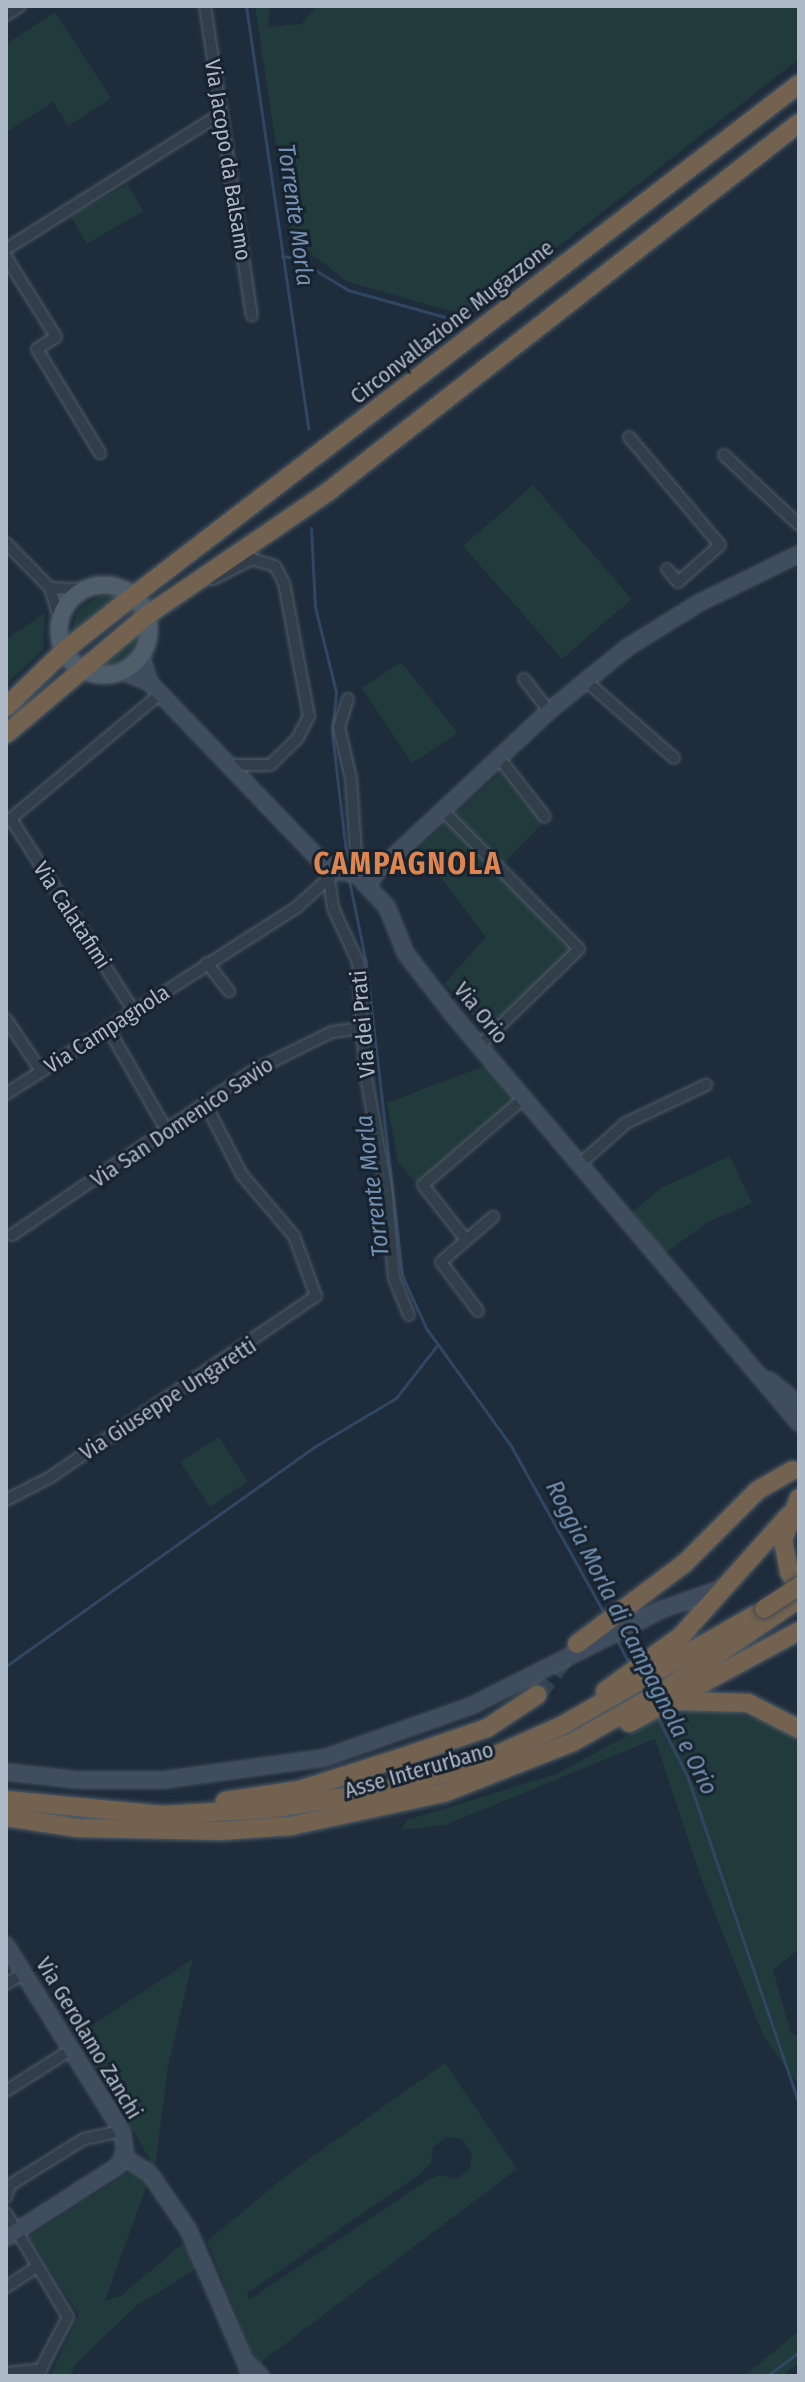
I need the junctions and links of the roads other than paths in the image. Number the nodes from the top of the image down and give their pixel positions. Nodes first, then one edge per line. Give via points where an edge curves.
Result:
1 (20, 6) edge
2 (205, 6) edge
3 (6, 15) edge
4 (799, 72) edge
5 (799, 84) edge
6 (220, 114) junction
7 (756, 117) junction
8 (799, 123) edge
9 (6, 249) edge
10 (6, 257) edge
11 (252, 315) dead end
12 (629, 437) dead end
13 (100, 453) dead end
14 (724, 455) dead end
15 (799, 525) edge
16 (6, 543) edge
17 (799, 554) edge
18 (667, 569) dead end
19 (50, 588) junction
20 (87, 589) junction
21 (182, 592) junction
22 (132, 597) junction
23 (146, 616) junction
24 (60, 621) junction
25 (64, 651) junction
26 (141, 656) junction
27 (79, 668) junction
28 (122, 671) junction
29 (524, 679) dead end
30 (586, 681) junction
31 (155, 689) junction
32 (348, 699) dead end
33 (6, 707) edge
34 (549, 711) junction
35 (6, 734) edge
36 (674, 758) dead end
37 (500, 759) junction
38 (228, 765) junction
39 (444, 812) junction
40 (545, 817) dead end
41 (8, 821) edge
42 (351, 877) junction
43 (207, 963) junction
44 (229, 991) dead end
45 (134, 1011) junction
46 (6, 1019) edge
47 (108, 1028) junction
48 (361, 1028) junction
49 (479, 1046) junction
50 (41, 1071) junction
51 (706, 1085) dead end
52 (6, 1094) edge
53 (524, 1098) junction
54 (206, 1105) junction
55 (167, 1131) junction
56 (580, 1164) junction
57 (493, 1217) dead end
58 (12, 1235) dead end
59 (466, 1240) junction
60 (478, 1311) dead end
61 (409, 1315) dead end
62 (761, 1377) junction
63 (799, 1404) edge
64 (799, 1423) edge
65 (793, 1470) dead end
66 (6, 1500) edge
67 (794, 1506) edge
68 (739, 1576) junction
69 (799, 1587) edge
70 (799, 1599) edge
71 (767, 1614) junction
72 (799, 1631) edge
73 (586, 1644) junction
74 (661, 1688) junction
75 (537, 1695) tunnel mouth
76 (630, 1700) junction
77 (799, 1729) edge
78 (6, 1772) edge
79 (6, 1793) edge
80 (6, 1800) edge
81 (6, 1817) edge
82 (6, 1945) edge
83 (24, 1973) junction
84 (6, 1984) edge
85 (72, 2049) junction
86 (6, 2091) edge
87 (122, 2131) junction
88 (124, 2157) junction
89 (6, 2197) edge
90 (6, 2213) edge
91 (11, 2235) edge
92 (38, 2266) junction
93 (6, 2287) edge
94 (245, 2361) junction
95 (40, 2372) edge
96 (6, 2373) edge
97 (250, 2376) edge
98 (261, 2376) edge

1 - 3 street
2 - 6 street, Via Jacopo da Balsamo
4 - 7 highway
5 - 7 highway, Circonvallazione Mugazzone
6 - 9 street
6 - 11 street, Via Jacopo da Balsamo
7 - 22 highway, Circonvallazione Mugazzone
8 - 21 highway via 329,491
10 - 13 street via 56,337 37,349
12 - 18 street via 720,545 678,582
14 - 15 street
16 - 19 street
17 - 30 street via 669,619
19 - 20 street
19 - 24 street
20 - 22 main road via 111,586
20 - 24 main road via 67,605
21 - 23 highway
21 - 38 street via 252,559 268,560 284,583 309,716 298,738 270,765
22 - 23 main road
22 - 25 highway, Circonvallazione Mugazzone
23 - 26 main road via 148,634
23 - 27 highway
24 - 25 main road
25 - 27 main road
25 - 33 highway, Circonvallazione Mugazzone
26 - 28 main road
26 - 31 street
27 - 28 main road via 103,675
27 - 35 highway
28 - 31 street
29 - 34 street
30 - 34 street
30 - 36 street
31 - 38 street
31 - 41 street
32 - 42 street, Via dei Prati via 339,727 351,779 356,853
34 - 37 street
37 - 39 street
37 - 40 street
38 - 42 street via 319,859
39 - 42 street via 395,855
39 - 49 street via 579,949
41 - 45 street, Via Calatafimi
42 - 43 street, Via Campagnola
42 - 48 street, Via dei Prati via 333,908 358,962
42 - 49 street, Via Orio via 387,907 406,954
43 - 44 street
43 - 45 street, Via Campagnola
45 - 47 street, Via Campagnola
46 - 50 street
47 - 50 street, Via Campagnola
47 - 55 street
48 - 54 street, Via San Domenico Savio via 332,1032 293,1051
48 - 61 street, Via dei Prati via 386,1186 394,1278
49 - 53 street, Via Orio
50 - 52 street, Via Campagnola
51 - 56 street via 626,1123
53 - 56 street, Via Orio
53 - 59 street via 423,1185
54 - 55 street, Via San Domenico Savio
54 - 66 street, Via Giuseppe Ungaretti via 242,1175 294,1236 315,1285 311,1302 49,1478
55 - 58 street, Via San Domenico Savio
56 - 62 street, Via Orio
57 - 59 street
59 - 60 street via 441,1262
62 - 63 street, Via Orio
62 - 64 street, Via Orio
65 - 73 highway via 758,1490 685,1563 595,1625
67 - 68 highway
67 - 69 highway via 784,1552
68 - 73 street
68 - 74 highway
69 - 71 highway, Asse Interurbano, bridge
70 - 71 highway, Asse Interurbano
71 - 74 highway, Asse Interurbano
72 - 74 highway
73 - 78 street via 414,1729 283,1767 121,1781
74 - 76 highway
74 - 76 highway, Asse Interurbano
74 - 77 highway via 748,1703
75 - 79 highway via 487,1728 299,1790 194,1805 113,1805
76 - 80 highway, Asse Interurbano via 476,1764 343,1799 232,1812 123,1813
76 - 81 highway, Asse Interurbano via 497,1783 414,1808 291,1826 191,1832 78,1828
82 - 83 street, Via Gerolamo Zanchi
83 - 84 street
83 - 85 street, Via Gerolamo Zanchi
85 - 86 street
85 - 87 street, Via Gerolamo Zanchi
87 - 88 street, Via Gerolamo Zanchi
87 - 89 street via 84,2139 10,2185
88 - 91 street, Via Gerolamo Zanchi
88 - 94 street via 150,2174 188,2229
90 - 91 street
91 - 92 street
92 - 93 street
92 - 95 street via 68,2317
94 - 97 street
94 - 98 street
95 - 96 street

